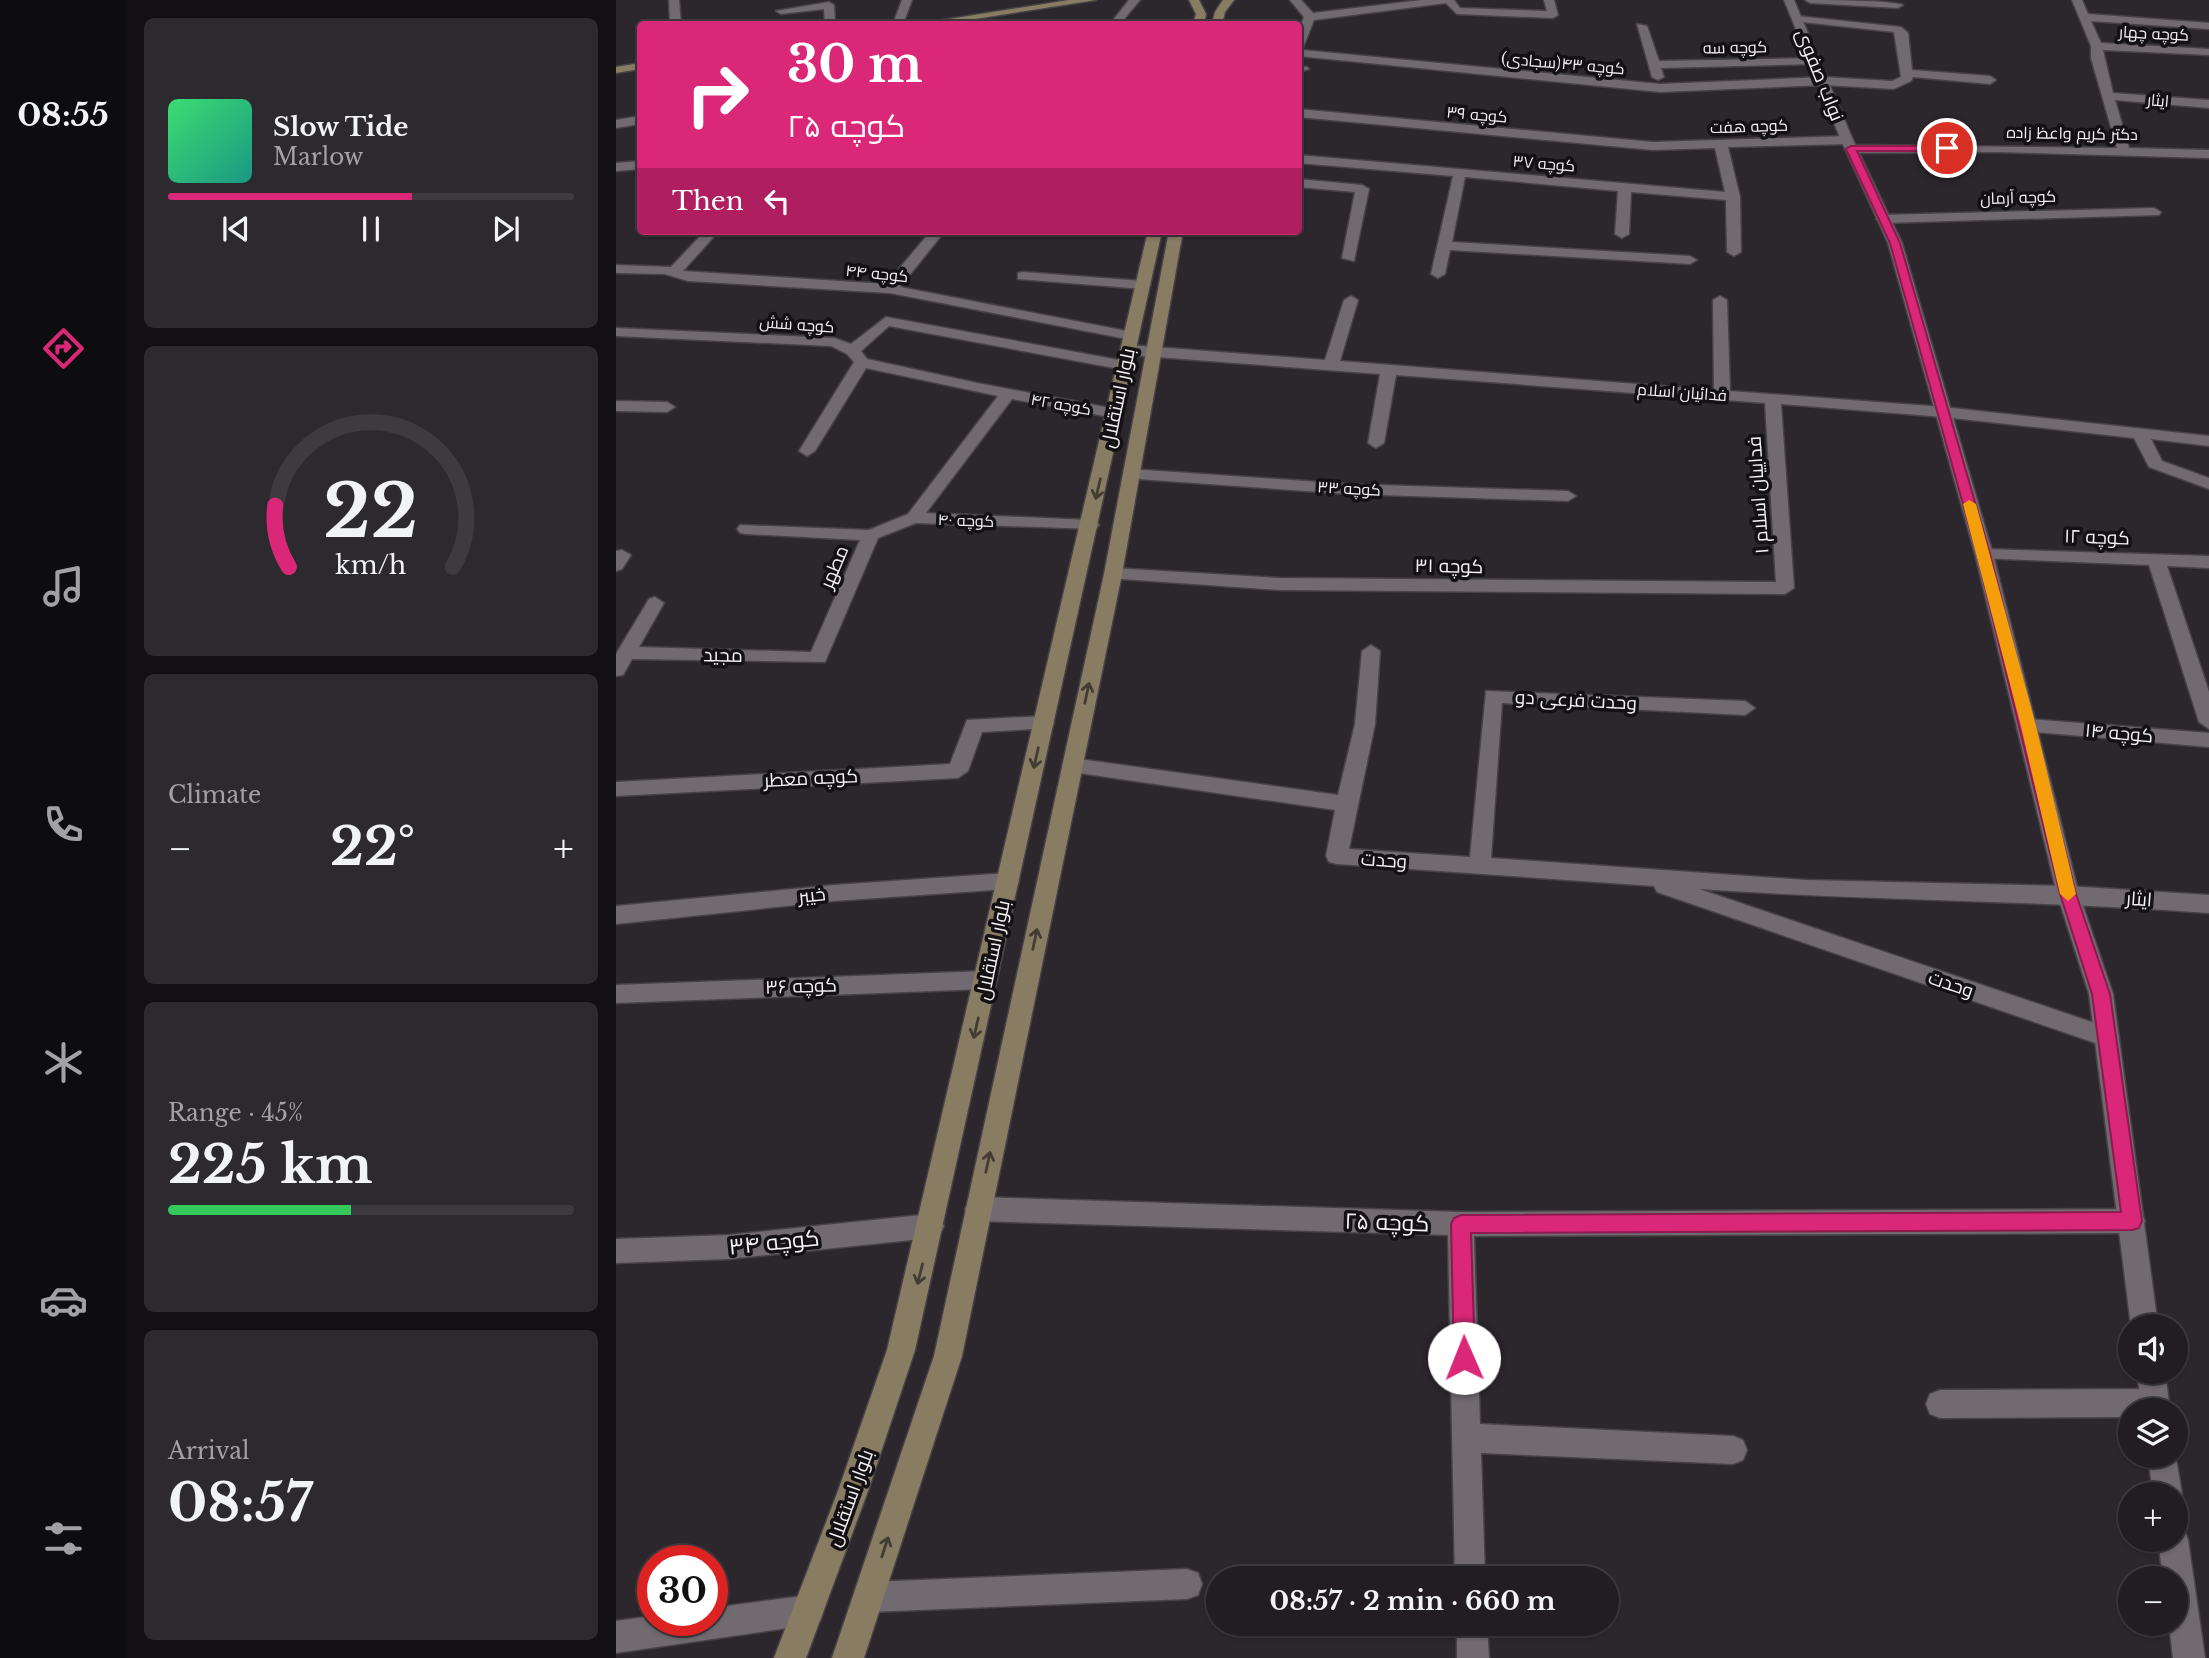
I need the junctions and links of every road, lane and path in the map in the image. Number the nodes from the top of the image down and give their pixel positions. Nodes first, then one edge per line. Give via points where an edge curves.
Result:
1 (674, 0) edge
2 (907, 0) edge
3 (1091, 0) edge
4 (1135, 0) edge
5 (1194, 0) edge
6 (1229, 0) edge
7 (1295, 0) edge
8 (1449, 0) edge
9 (1549, 0) edge
10 (1788, 0) edge
11 (1810, 0) edge
12 (2077, 0) edge
13 (1898, 5) dead end
14 (780, 11) dead end
15 (1310, 17) junction
16 (2086, 17) junction
17 (1797, 19) junction
18 (676, 21) edge
19 (830, 21) edge
20 (899, 21) edge
21 (945, 21) edge
22 (1118, 21) edge
23 (1199, 21) edge
24 (1218, 21) edge
25 (1641, 26) dead end
26 (2209, 26) edge
27 (1302, 40) edge
28 (2097, 46) junction
29 (1302, 51) edge
30 (2209, 52) edge
31 (1816, 61) junction
32 (1655, 65) junction
33 (637, 66) edge
34 (616, 70) edge
35 (1906, 73) junction
36 (1990, 80) dead end
37 (1824, 81) junction
38 (1660, 88) junction
39 (2108, 96) junction
40 (2209, 104) edge
41 (1302, 113) edge
42 (637, 120) edge
43 (616, 124) edge
44 (1849, 144) junction
45 (1721, 145) junction
46 (1653, 146) joint
47 (2124, 151) junction
48 (2209, 154) edge
49 (1302, 159) edge
50 (637, 165) edge
51 (616, 167) edge
52 (1460, 173) junction
53 (1302, 183) edge
54 (1625, 188) junction
55 (1733, 197) junction
56 (2154, 212) dead end
57 (1883, 219) junction
58 (1622, 234) dead end
59 (708, 235) edge
60 (935, 235) edge
61 (1154, 235) edge
62 (1175, 235) edge
63 (1444, 246) junction
64 (1734, 252) dead end
65 (1349, 258) dead end
66 (1690, 260) dead end
67 (616, 269) edge
68 (674, 272) junction
69 (1438, 274) dead end
70 (1023, 276) dead end
71 (1143, 285) junction
72 (890, 289) junction
73 (1351, 300) dead end
74 (1720, 300) dead end
75 (616, 332) edge
76 (1129, 350) junction
77 (1153, 351) junction
78 (857, 356) junction
79 (1331, 365) junction
80 (1389, 369) junction
81 (1007, 394) junction
82 (1722, 395) junction
83 (1773, 399) junction
84 (616, 406) edge
85 (667, 407) dead end
86 (1943, 412) junction
87 (1115, 413) junction
88 (2140, 434) junction
89 (2209, 441) edge
90 (1376, 443) dead end
91 (807, 451) dead end
92 (1130, 474) junction
93 (2209, 484) edge
94 (1568, 496) dead end
95 (914, 518) junction
96 (1090, 525) junction
97 (746, 529) dead end
98 (871, 535) junction
99 (1984, 554) junction
100 (2156, 560) junction
101 (2209, 562) edge
102 (1113, 574) junction
103 (1785, 588) joint
104 (655, 603) dead end
105 (1371, 651) dead end
106 (627, 653) junction
107 (818, 657) joint
108 (616, 670) edge
109 (1745, 708) dead end
110 (1044, 723) junction
111 (2209, 723) edge
112 (2029, 726) junction
113 (2209, 740) edge
114 (1072, 765) junction
115 (616, 789) edge
116 (1346, 804) junction
117 (1480, 866) junction
118 (1636, 877) junction
119 (1008, 881) junction
120 (2068, 894) junction
121 (2209, 904) edge
122 (616, 915) edge
123 (986, 979) junction
124 (616, 994) edge
125 (2107, 1037) junction
126 (978, 1209) junction
127 (2132, 1221) junction
128 (1461, 1224) junction
129 (931, 1226) junction
130 (616, 1251) edge
131 (2144, 1314) edge
132 (1940, 1404) dead end
133 (2118, 1406) edge
134 (1466, 1438) junction
135 (1733, 1450) dead end
136 (2175, 1552) edge
137 (1471, 1566) edge
138 (1188, 1584) dead end
139 (869, 1597) junction
140 (809, 1610) junction
141 (1472, 1636) edge
142 (616, 1637) edge
143 (790, 1658) edge
144 (848, 1658) edge
145 (1473, 1658) edge
146 (2189, 1658) edge

1 - 18 street
2 - 20 street
3 - 21 main road
4 - 22 street
5 - 23 main road
6 - 24 main road
7 - 15 street
8 - 9 street via 1457,11 1553,15
8 - 15 street
10 - 17 street, نواب صفوی
11 - 13 street
12 - 16 street
14 - 19 street via 829,5
15 - 27 street
16 - 26 street
16 - 28 street
17 - 31 street, نواب صفوی
17 - 35 street via 1897,29 1902,33
25 - 32 street
28 - 30 street, کوچه چهار
28 - 39 street
29 - 38 street, کوچه ۴۳(سجادی)
31 - 32 street, کوچه سه
31 - 37 street, نواب صفوی
32 - 38 street
33 - 34 main road
35 - 36 street
35 - 37 street, کوچه ۴۳(سجادی) via 1907,79 1894,85
37 - 38 street, کوچه ۴۳(سجادی)
37 - 44 street, نواب صفوی
39 - 40 street, ایثار
39 - 47 street
41 - 46 street, کوچه ۳۹
42 - 43 street
44 - 45 street, کوچه هفت
44 - 47 street, دکتر کریم واعظ زاده
44 - 57 street, نواب صفوی
45 - 46 street, کوچه هفت
45 - 55 street
47 - 48 street, دکتر کریم واعظ زاده
49 - 52 street, کوچه ۳۷
50 - 51 street
52 - 54 street, کوچه ۳۷
52 - 63 street
53 - 65 street via 1362,189
54 - 55 street, کوچه ۳۷
54 - 58 street
55 - 64 street
56 - 57 street, کوچه آرمان
57 - 86 street, نواب صفوی via 1895,243
59 - 68 street
60 - 72 street
61 - 71 main road, بلوار استقلال
62 - 77 main road, بلوار استقلال
63 - 66 street
63 - 69 street
67 - 68 street, کوچه ۴۴
68 - 72 street, کوچه ۴۴ via 688,277
70 - 71 street
71 - 76 main road, بلوار استقلال
72 - 76 street, کوچه ۴۴
73 - 79 street
74 - 82 street
75 - 78 street, کوچه شش via 834,342
76 - 77 street, فدائیان اسلام
76 - 78 street via 886,321
76 - 87 main road, بلوار استقلال
77 - 79 street, فدائیان اسلام
77 - 92 main road, بلوار استقلال
78 - 81 street, کوچه شش
78 - 91 street
79 - 80 street, فدائیان اسلام
80 - 82 street, فدائیان اسلام
80 - 90 street
81 - 87 street, کوچه ۴۲
81 - 95 street, کوچه ۴۰
82 - 83 street, فدائیان اسلام
83 - 86 street, فدائیان اسلام
83 - 103 street, فداییان اسلام ۱
84 - 85 street
86 - 88 street, فدائیان اسلام
86 - 99 street, نواب صفوی
87 -> 96 main road, بلوار استقلال
88 - 89 street, فدائیان اسلام
88 - 93 street via 2155,464
92 - 94 street, کوچه ۳۳ via 1349,489
92 - 102 main road, بلوار استقلال
95 - 96 street, کوچه ۴۰
95 - 98 street, مطهر
96 - 110 main road, بلوار استقلال
97 - 98 street
98 - 107 street, مطهر
99 - 100 street, کوچه ۱۲
99 - 112 street, نواب صفوی
100 - 101 street, کوچه ۱۲
100 - 111 street
102 - 103 street, کوچه ۳۱ via 1280,584
114 -> 102 main road, بلوار استقلال
104 - 106 street
105 - 116 street via 1365,724
106 - 107 street, مجید
106 - 108 street
109 - 117 street, وحدت فرعی دو via 1493,696
110 - 115 street, کوچه معطر via 974,725 958,771
110 -> 119 main road, بلوار استقلال
112 - 113 street, کوچه ۱۴
112 - 120 street, نواب صفوی
114 - 116 street
126 -> 114 main road, بلوار استقلال
116 - 117 street, وحدت via 1337,856
117 - 118 street, وحدت
118 - 120 street, وحدت via 1806,888
118 - 125 street, وحدت
119 - 122 street, خیبر
119 - 123 main road, بلوار استقلال
120 - 121 street, ایثار
120 - 125 street, نواب صفوی via 2101,994
123 - 124 street, کوچه ۳۶
123 -> 129 main road, بلوار استقلال
125 - 127 street, نواب صفوی
126 - 128 street, کوچه ۲۵
139 -> 126 main road, بلوار استقلال via 948,1356
127 - 128 street, کوچه ۲۵
127 - 131 street, نواب صفوی
128 - 134 street
129 - 130 street, کوچه ۳۴ via 729,1247
129 -> 140 main road, بلوار استقلال via 901,1350
132 - 133 street
134 - 135 street
134 - 137 street
136 - 146 street
138 - 139 street
139 - 144 main road, بلوار استقلال
140 - 142 street
140 - 143 main road, بلوار استقلال
141 - 145 street

